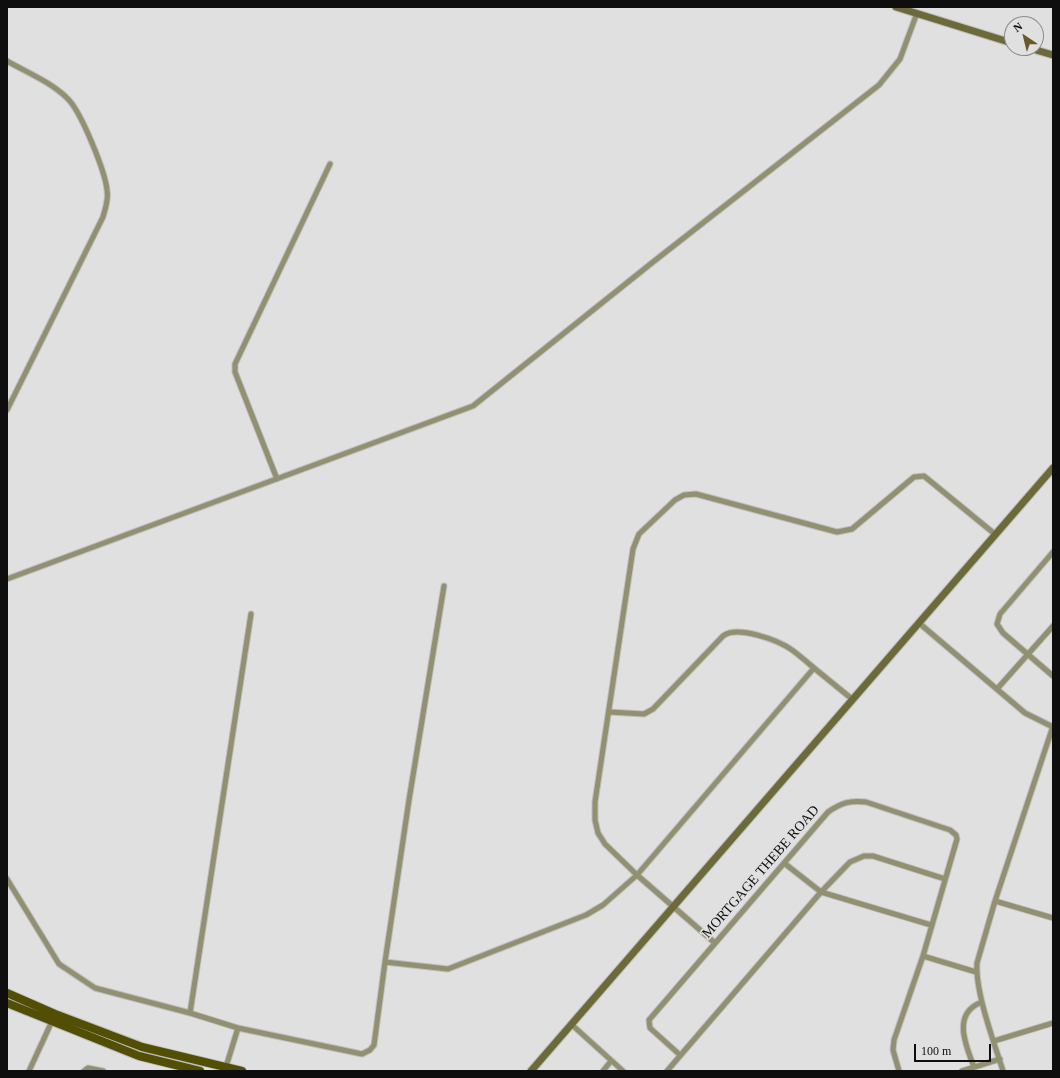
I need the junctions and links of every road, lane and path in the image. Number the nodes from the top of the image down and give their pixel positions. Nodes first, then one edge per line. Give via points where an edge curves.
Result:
1 (896, 7) edge
2 (917, 13) junction
3 (1004, 40) edge
4 (7, 61) edge
5 (330, 164) dead end
6 (7, 410) edge
7 (1053, 468) edge
8 (277, 479) junction
9 (996, 535) junction
10 (1053, 552) edge
11 (7, 579) edge
12 (444, 586) dead end
13 (251, 614) dead end
14 (919, 623) junction
15 (1053, 626) edge
16 (1028, 654) junction
17 (814, 668) junction
18 (1053, 676) edge
19 (996, 689) junction
20 (852, 699) junction
21 (609, 712) junction
22 (1053, 727) edge
23 (784, 863) junction
24 (638, 875) junction
25 (7, 879) edge
26 (945, 879) junction
27 (821, 892) junction
28 (995, 901) junction
29 (673, 906) junction
30 (1053, 918) edge
31 (931, 925) junction
32 (716, 943) junction
33 (923, 956) junction
34 (386, 962) junction
35 (976, 972) junction
36 (7, 993) edge
37 (982, 1002) junction
38 (7, 1003) edge
39 (190, 1013) junction
40 (53, 1018) junction
41 (1053, 1023) edge
42 (571, 1024) junction
43 (238, 1028) junction
44 (994, 1041) junction
45 (680, 1055) junction
46 (1000, 1059) junction
47 (611, 1061) junction
48 (974, 1067) junction
49 (173, 1068) edge
50 (226, 1069) edge
51 (29, 1071) edge
52 (84, 1071) edge
53 (103, 1071) edge
54 (200, 1071) edge
55 (242, 1071) edge
56 (531, 1071) edge
57 (603, 1071) edge
58 (623, 1071) edge
59 (667, 1071) edge
60 (899, 1071) edge
61 (962, 1071) edge
62 (1003, 1071) edge

1 - 2 street
2 - 3 street
2 - 8 street via 900,59 879,85 473,406
4 - 6 street via 55,89 73,104 96,153 108,195 103,218
5 - 8 street via 235,364 235,372
7 - 9 street
8 - 11 street
9 - 14 street
9 - 21 street via 924,476 914,477 852,529 842,532 696,494 684,495 675,500 639,534 635,541
10 - 16 street via 998,619 999,628
12 - 34 street
13 - 39 street
14 - 19 street
14 - 20 street
15 - 16 street
16 - 18 street
16 - 19 street
17 - 20 street
17 - 21 street via 792,650 775,642 749,634 731,632 723,636 653,709 644,714
17 - 24 street
19 - 22 street via 1032,718
20 - 29 street
21 - 24 street via 595,802 595,820 598,833 605,844
22 - 28 street
23 - 26 street, MORTGAGE THEBE ROAD via 828,812 845,802 856,801 866,802 954,832 957,839
23 - 27 street
23 - 32 street, MORTGAGE THEBE ROAD
24 - 29 street
24 - 34 street via 603,905 586,915 457,966 441,969
25 - 39 street via 52,954 68,971 95,988
26 - 27 street via 883,858 864,856 850,862
26 - 31 street, MORTGAGE THEBE ROAD
27 - 31 street
27 - 45 street
28 - 30 street
28 - 35 street
29 - 32 street
29 - 42 street
31 - 33 street, MORTGAGE THEBE ROAD
32 - 45 street, MORTGAGE THEBE ROAD via 649,1020 650,1028
33 - 35 street
33 - 60 street, MORTGAGE THEBE ROAD via 892,1046
34 - 43 street via 374,1045 366,1053
35 - 37 street
36 - 40 main road
37 - 44 street
37 - 48 street via 971,1007 963,1026 964,1038
38 - 40 main road
39 - 43 street
40 - 49 main road
40 - 50 main road via 142,1047
40 - 51 street
41 - 44 street
42 - 47 street
42 - 56 street
43 - 50 street
44 - 46 street
45 - 59 street
46 - 48 street
46 - 62 street
47 - 57 street
47 - 58 street
48 - 61 street
49 - 54 main road
50 - 55 main road
52 - 53 street via 88,1068

